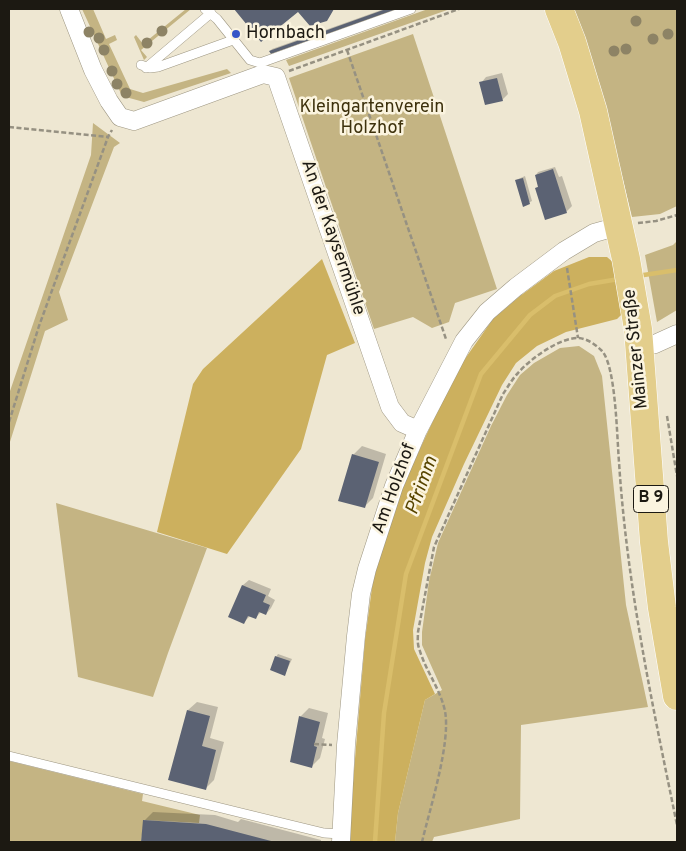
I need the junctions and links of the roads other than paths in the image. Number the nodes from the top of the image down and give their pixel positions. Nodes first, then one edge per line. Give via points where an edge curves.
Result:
1 (69, 9) edge
2 (411, 9) edge
3 (559, 9) edge
4 (208, 11) edge
5 (233, 40) junction
6 (619, 226) junction
7 (677, 334) edge
8 (647, 346) junction
9 (418, 430) junction
10 (677, 696) edge
11 (9, 756) edge
12 (341, 838) edge

1 - 9 street, An der Kaysermühle via 94,70 120,117 134,121 263,74 276,76 390,407 402,423
2 - 5 lane via 264,62 250,60
3 - 6 main road, Mainzer Straße / B 9 via 593,111
4 - 5 lane
4 - 5 lane via 143,66 158,67
6 - 8 main road, Mainzer Straße / B 9 via 638,329
6 - 9 street, Am Holzhof via 594,233 564,251 488,312 464,341
7 - 8 street
8 - 10 main road, Mainzer Straße / B 9 via 654,542
9 - 12 street, Am Holzhof via 394,486 361,594 346,745
11 - 12 lane

